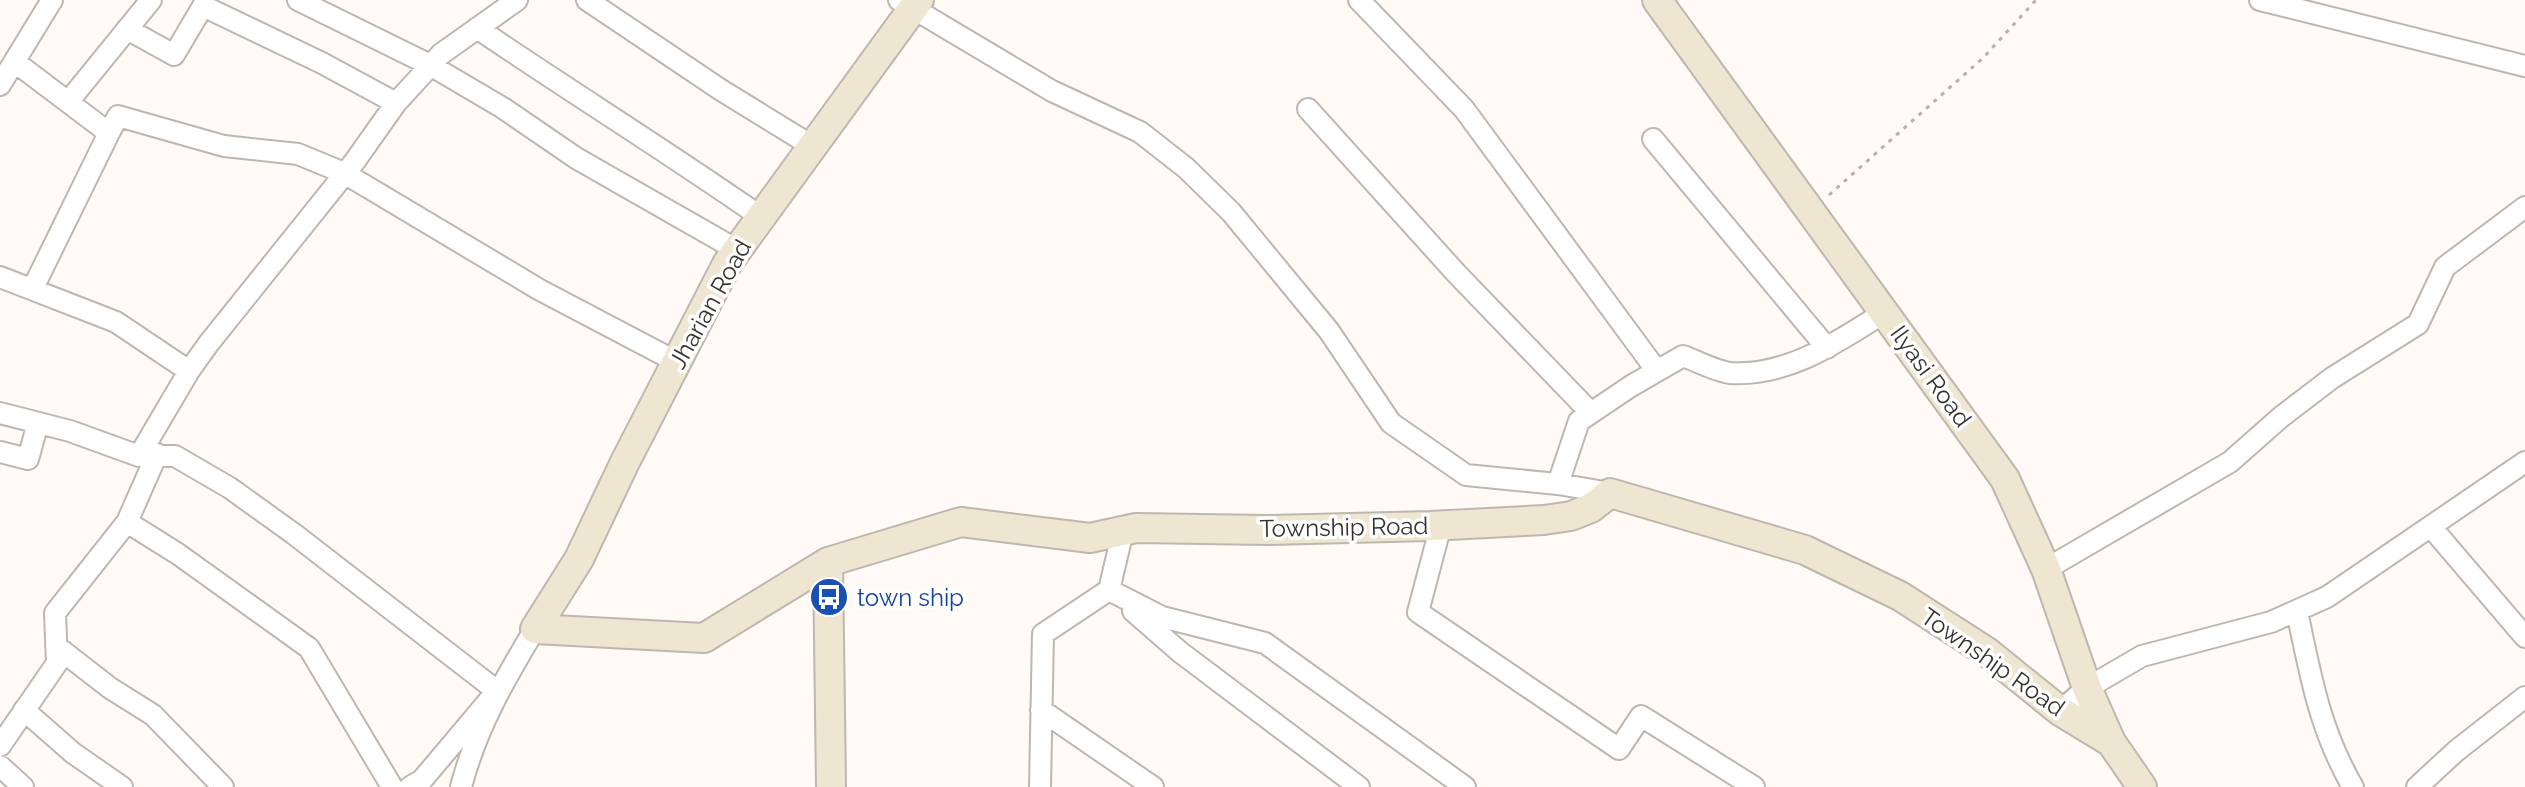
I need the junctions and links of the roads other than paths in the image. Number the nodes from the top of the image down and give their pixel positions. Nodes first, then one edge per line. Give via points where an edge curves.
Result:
1 (52, 0) edge
2 (151, 0) edge
3 (298, 0) edge
4 (517, 0) edge
5 (587, 0) edge
6 (1359, 0) edge
7 (1657, 0) edge
8 (2260, 0) edge
9 (910, 3) edge
10 (477, 28) junction
11 (127, 29) junction
12 (15, 62) junction
13 (430, 65) junction
14 (2525, 66) edge
15 (0, 85) edge
16 (68, 102) junction
17 (396, 103) junction
18 (1308, 109) dead end
19 (109, 133) junction
20 (1653, 139) dead end
21 (812, 146) junction
22 (344, 173) junction
23 (2525, 207) edge
24 (761, 217) junction
25 (737, 250) junction
26 (0, 277) edge
27 (33, 288) junction
28 (1885, 312) junction
29 (1827, 348) junction
30 (677, 362) junction
31 (189, 371) junction
32 (1657, 371) junction
33 (0, 413) edge
34 (1591, 413) junction
35 (38, 423) junction
36 (0, 452) edge
37 (148, 455) junction
38 (2525, 462) edge
39 (1558, 484) junction
40 (1610, 493) junction
41 (127, 522) junction
42 (1441, 525) junction
43 (2431, 527) junction
44 (1123, 531) junction
45 (828, 562) junction
46 (2046, 569) junction
47 (1109, 590) junction
48 (2297, 611) junction
49 (535, 629) junction
50 (2525, 637) edge
51 (56, 646) junction
52 (2087, 688) junction
53 (497, 691) junction
54 (2525, 697) edge
55 (24, 710) junction
56 (1041, 710) junction
57 (2060, 711) junction
58 (2111, 742) junction
59 (0, 746) edge
60 (0, 766) edge
61 (23, 787) edge
62 (122, 787) edge
63 (223, 787) edge
64 (392, 787) edge
65 (410, 787) edge
66 (461, 787) edge
67 (831, 787) edge
68 (1040, 787) edge
69 (1153, 787) edge
70 (1359, 787) edge
71 (1465, 787) edge
72 (1754, 787) edge
73 (2142, 787) edge
74 (2353, 787) edge
75 (2417, 787) edge

1 - 12 street
2 - 11 street
3 - 13 street
4 - 10 street
5 - 21 street
6 - 32 street via 1464,109
7 - 28 street, Ilyasi Road
8 - 14 street
9 - 21 street, Jharian Road
9 - 39 street via 1052,91 1140,132 1186,168 1231,212 1329,331 1391,423 1466,475
10 - 13 street
10 - 24 street
11 - 16 street
11 - 17 street via 174,55 203,6
12 - 15 street
12 - 16 street
13 - 17 street
13 - 25 street via 576,158
16 - 19 street
17 - 22 street
18 - 34 street
19 - 22 street via 118,116 224,146 298,154
19 - 27 street
20 - 29 street
21 - 24 street, Jharian Road
22 - 30 street via 540,290
22 - 31 street
23 - 46 street via 2445,267 2418,324 2332,378 2230,462
24 - 25 street, Jharian Road
25 - 30 street, Jharian Road
26 - 27 street
27 - 31 street via 116,322
28 - 29 street
28 - 46 street, Ilyasi Road via 2005,479
29 - 32 street via 1779,368 1729,373 1683,356
30 - 49 street, Jharian Road via 579,559
31 - 37 street
32 - 34 street
33 - 35 street
34 - 39 street via 1579,421
35 - 36 street via 28,459
35 - 37 street
37 - 41 street
37 - 53 street via 175,456 230,488
38 - 43 street
39 - 40 street
40 - 42 street, Township Road via 1571,516
40 - 57 street, Township Road via 1805,550 1900,596 1987,652
41 - 51 street via 55,613
41 - 64 street via 309,648
42 - 44 street, Township Road
42 - 72 street via 1418,612 1619,749 1641,716
43 - 48 street via 2327,597
43 - 50 street
44 - 45 street, Township Road via 1090,538 961,522
44 - 47 street
45 - 49 street, Township Road via 704,638
45 - 67 street
46 - 52 street, Ilyasi Road
47 - 56 street via 1043,634
47 - 70 street via 1180,652
47 - 71 street via 1162,617 1265,643
48 - 52 street via 2142,656
48 - 74 street via 2315,701
49 - 53 street
51 - 55 street via 57,663
51 - 63 street via 153,715
52 - 57 street
52 - 58 street, Ilyasi Road
53 - 65 street via 422,780
53 - 66 street
54 - 75 street
55 - 59 street
55 - 62 street
56 - 68 street
56 - 69 street
57 - 58 street, Township Road
58 - 73 street, Ilyasi Road
60 - 61 street

